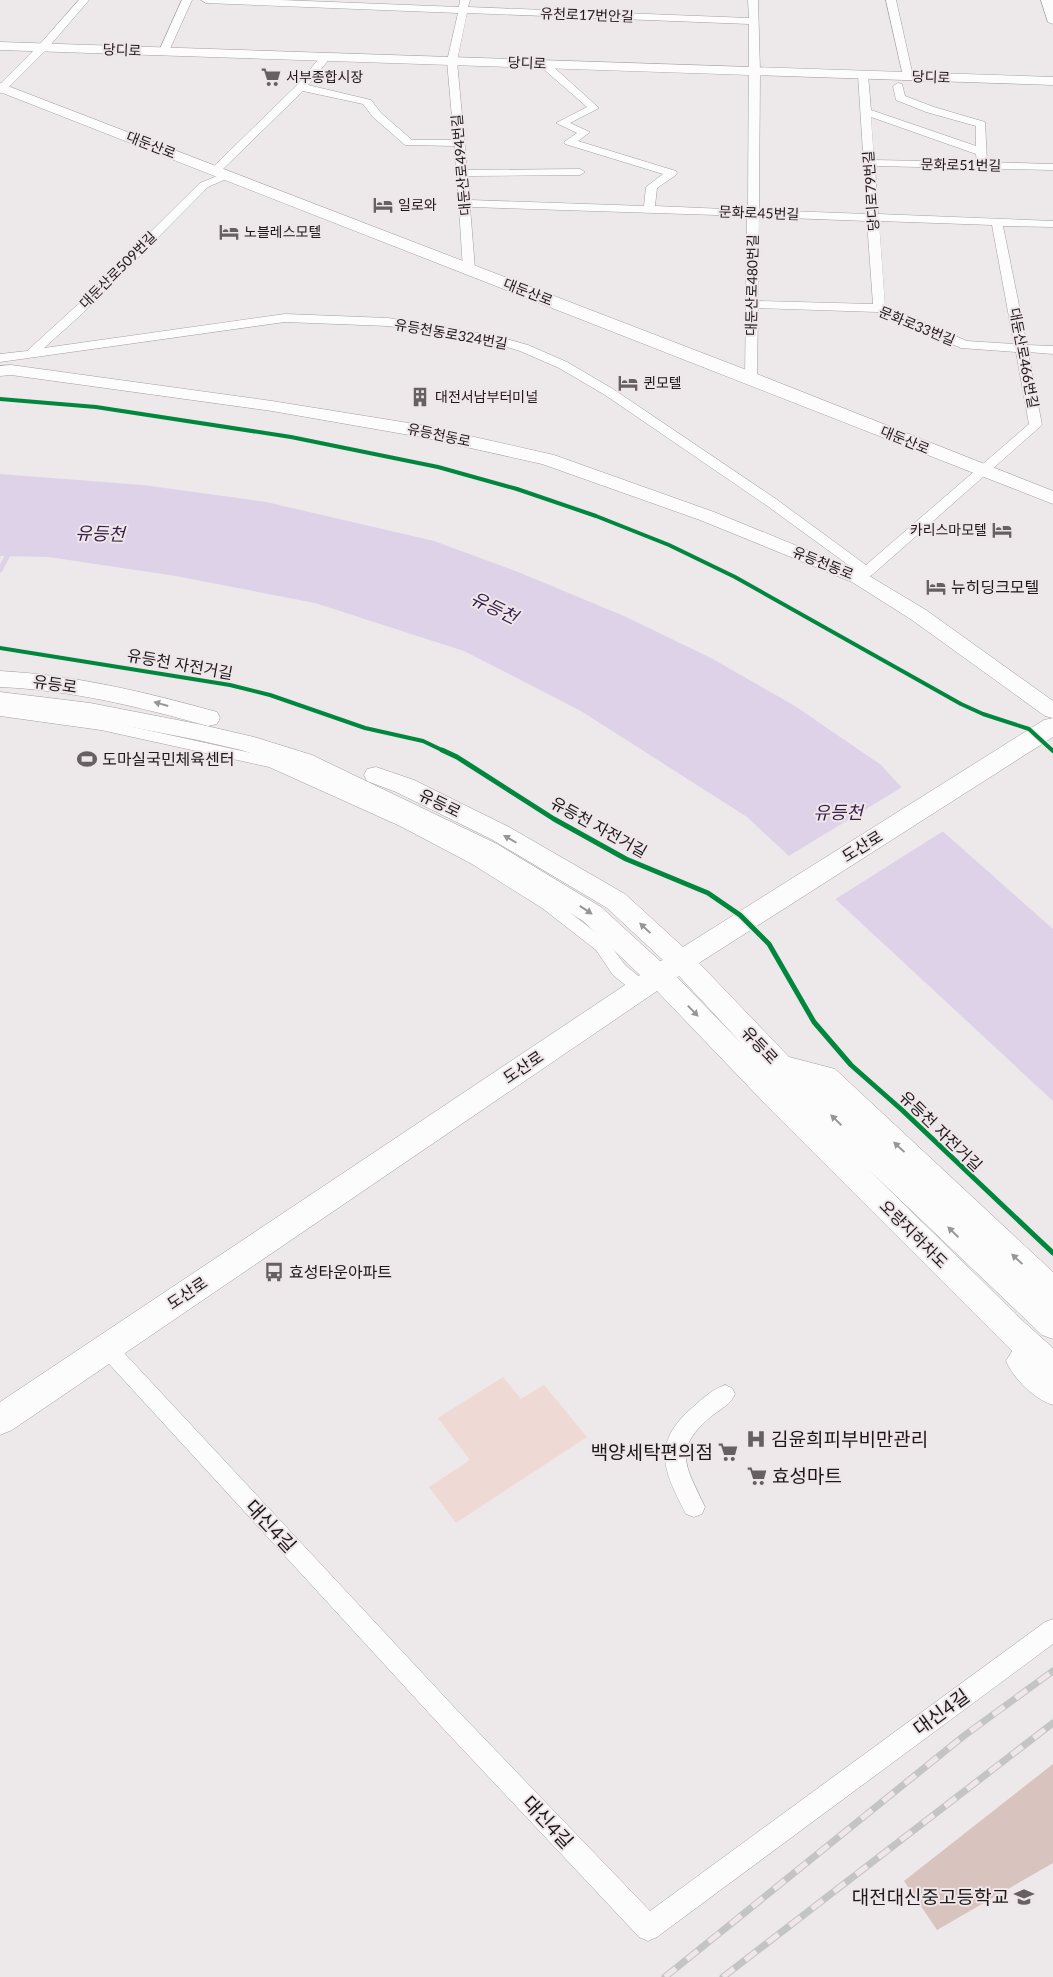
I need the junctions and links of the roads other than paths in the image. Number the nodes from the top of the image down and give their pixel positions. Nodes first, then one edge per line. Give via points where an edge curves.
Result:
1 (84, 0) edge
2 (187, 0) edge
3 (206, 0) edge
4 (564, 0) edge
5 (754, 0) edge
6 (891, 0) edge
7 (1048, 0) edge
8 (332, 2) edge
9 (464, 5) edge
10 (562, 14) junction
11 (1053, 19) edge
12 (754, 21) junction
13 (0, 46) edge
14 (43, 47) junction
15 (164, 51) junction
16 (326, 57) junction
17 (452, 61) junction
18 (544, 64) junction
19 (755, 71) junction
20 (863, 75) junction
21 (903, 81) junction
22 (1053, 81) edge
23 (301, 87) junction
24 (1, 88) edge
25 (866, 112) junction
26 (460, 143) junction
27 (982, 152) junction
28 (869, 163) junction
29 (982, 165) junction
30 (1053, 167) edge
31 (222, 172) junction
32 (580, 172) dead end
33 (462, 173) junction
34 (465, 203) junction
35 (649, 209) junction
36 (753, 212) junction
37 (872, 217) junction
38 (997, 222) junction
39 (1053, 224) edge
40 (470, 269) junction
41 (751, 304) junction
42 (879, 308) junction
43 (1022, 348) junction
44 (1053, 350) edge
45 (30, 354) junction
46 (4, 366) edge
47 (751, 378) junction
48 (982, 470) junction
49 (1053, 498) edge
50 (863, 575) junction
51 (0, 679) edge
52 (0, 700) edge
53 (1053, 710) edge
54 (0, 711) edge
55 (1053, 726) edge
56 (319, 776) junction
57 (668, 970) junction
58 (779, 1082) junction
59 (1053, 1292) edge
60 (1053, 1325) edge
61 (106, 1347) junction
62 (1053, 1368) edge
63 (1053, 1391) edge
64 (725, 1394) dead end
65 (0, 1420) edge
66 (694, 1507) dead end
67 (1053, 1630) edge

1 - 14 street, 대둔산로
2 - 15 street
3 - 8 street, 유천로17번안길
4 - 10 street
5 - 12 street, 대둔산로480번길
6 - 21 street
7 - 11 main road
8 - 9 street, 유천로17번안길
9 - 10 street, 유천로17번안길
9 - 17 street, 대둔산로494번길
10 - 12 street, 유천로17번안길 via 649,13
12 - 19 street, 대둔산로480번길
13 - 14 main road, 당디로
14 - 15 main road, 당디로
14 - 24 street, 대둔산로
15 - 16 main road, 당디로
16 - 17 main road, 당디로
16 - 23 street
17 - 18 main road, 당디로
17 - 26 street, 대둔산로494번길
18 - 19 main road, 당디로
18 - 35 street via 594,108 561,123 585,132 569,142 672,173 652,187
19 - 20 main road, 당디로
19 - 36 street, 대둔산로480번길
20 - 21 main road, 당디로
20 - 25 street, 당디로79번길
21 - 22 main road, 당디로
21 - 27 street via 900,98 981,124
23 - 26 street via 367,102 409,143
23 - 31 street
24 - 31 main road, 대둔산로
25 - 27 street
25 - 28 street, 당디로79번길
26 - 33 street, 대둔산로494번길
27 - 29 street
28 - 29 street, 문화로51번길
28 - 37 street, 당디로79번길
29 - 30 street, 문화로51번길
31 - 40 main road, 대둔산로
31 - 45 street, 대둔산로509번길 via 204,185 78,311
32 - 33 street
33 - 34 street, 대둔산로494번길
34 - 35 street, 문화로45번길
34 - 40 street, 대둔산로494번길
35 - 36 street, 문화로45번길
36 - 37 street, 문화로45번길
36 - 41 street, 대둔산로480번길
37 - 38 street, 문화로45번길
37 - 42 street, 당디로79번길
38 - 39 street, 문화로45번길
38 - 43 street, 대둔산로466번길
40 - 47 main road, 대둔산로
41 - 42 street, 문화로33번길
41 - 47 street, 대둔산로480번길
42 - 43 street, 문화로33번길 via 965,345
43 - 44 street, 문화로33번길
43 - 48 street, 대둔산로466번길 via 1036,425
45 - 46 street, 유등천동로324번길
45 - 50 street, 유등천동로324번길 via 285,318 388,322 492,339 563,364 608,392 771,502
46 - 50 main road, 유등천동로 via 403,428 547,459
47 - 48 main road, 대둔산로
48 - 49 main road, 대둔산로
48 - 50 street, 유등천동로
50 - 53 main road, 유등천동로
57 -> 51 main road, 유등로 via 616,901 500,833 405,786 279,739 142,699 75,686
52 - 56 main road, 유등로 via 90,712 198,732 304,761
54 - 56 street via 166,738
55 - 57 main road, 도산로
56 - 57 main road, 유등로 via 429,820 488,850 592,914
57 - 58 main road, 유등로
57 - 61 main road, 도산로
59 -> 58 main road via 825,1077
60 -> 58 main road, 오량지하차도
58 - 62 main road, 오량지하차도 via 1013,1332
58 - 63 main road via 763,1108
61 - 65 main road, 도산로
61 - 67 street, 대신4길 via 648,1928
64 - 66 street via 683,1429 675,1451 678,1475

